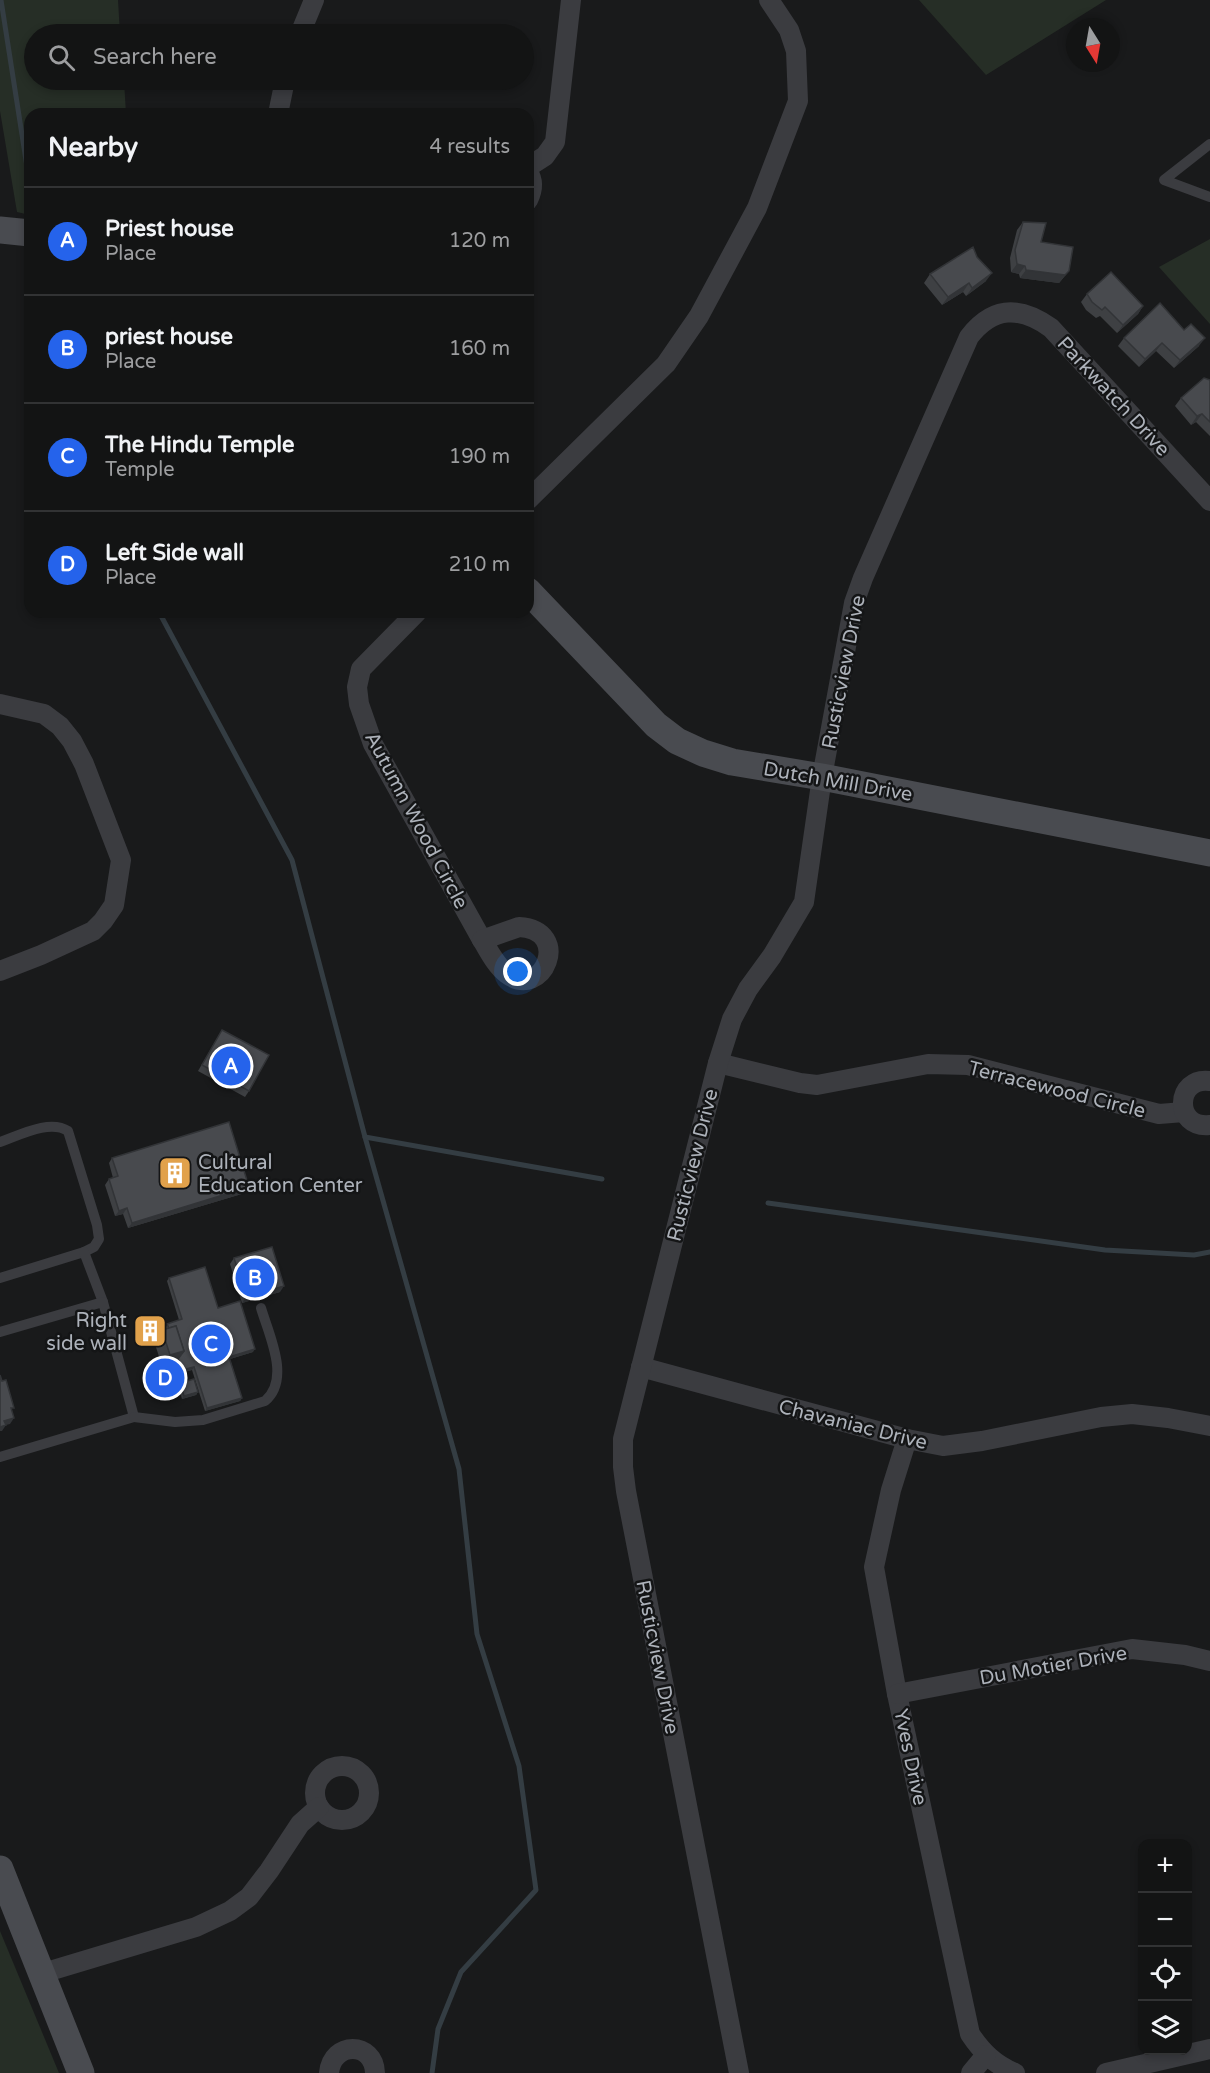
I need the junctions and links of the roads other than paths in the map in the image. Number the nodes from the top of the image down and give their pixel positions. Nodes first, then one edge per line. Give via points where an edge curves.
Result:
1 (314, 0) edge
2 (571, 0) edge
3 (769, 0) edge
4 (304, 24) edge
5 (283, 90) edge
6 (279, 108) edge
7 (1210, 144) edge
8 (534, 165) edge
9 (1210, 197) edge
10 (0, 230) edge
11 (24, 232) edge
12 (1006, 312) joint
13 (534, 494) edge
14 (1210, 501) edge
15 (534, 597) edge
16 (411, 618) edge
17 (0, 704) edge
18 (822, 777) junction
19 (1210, 853) edge
20 (482, 940) dead end
21 (0, 971) edge
22 (718, 1063) junction
23 (1210, 1081) edge
24 (1184, 1112) junction
25 (1210, 1125) edge
26 (0, 1142) edge
27 (84, 1252) junction
28 (0, 1278) edge
29 (103, 1302) junction
30 (261, 1308) dead end
31 (0, 1332) edge
32 (641, 1367) junction
33 (134, 1418) junction
34 (1210, 1426) edge
35 (907, 1440) junction
36 (0, 1457) edge
37 (1210, 1661) edge
38 (897, 1695) junction
39 (319, 1807) dead end
40 (0, 1869) edge
41 (43, 1973) junction
42 (1210, 2049) edge
43 (1000, 2064) edge
44 (81, 2073) edge
45 (329, 2073) edge
46 (375, 2073) edge
47 (739, 2073) edge
48 (971, 2073) edge
49 (1106, 2073) edge

1 - 4 street
2 - 8 street via 555,142
3 - 13 street via 789,30 796,51 798,101 757,208 699,316 666,364
5 - 6 street
7 - 9 lane via 1164,180
10 - 11 street
12 - 14 street, Parkwatch Drive via 1037,318 1051,328
12 - 18 street, Rusticview Drive via 990,317 969,337 863,578 854,603
15 - 18 street, Dutch Mill Drive via 656,725 677,741 732,762
16 - 20 street, Autumn Wood Circle via 362,669 358,704 372,744
17 - 21 street via 44,714 72,741 121,860 114,905 93,931
18 - 19 street, Dutch Mill Drive
18 - 22 street, Rusticview Drive via 804,902 748,989 732,1019
22 - 24 street, Terracewood Circle via 818,1085 928,1064 968,1065 1159,1114
22 - 32 street, Rusticview Drive
23 - 24 street via 1199,1082 1187,1090 1183,1097
24 - 25 street, Terracewood Circle via 1194,1123
26 - 27 lane via 52,1125 68,1131 99,1239
27 - 28 lane
27 - 29 lane
29 - 31 lane
29 - 33 lane
30 - 33 lane via 277,1360 276,1386 266,1401 203,1420
32 - 35 street, Chavaniac Drive
32 - 47 street, Rusticview Drive via 623,1439 623,1467
33 - 36 lane
34 - 35 street, Chavaniac Drive via 1132,1414 943,1446
35 - 38 street, Yves Drive via 874,1567
37 - 38 street, Du Motier Drive via 1132,1649
38 - 43 street, Yves Drive via 970,2034
39 - 41 street via 300,1824 249,1897 230,1911 196,1927
40 - 41 street
41 - 44 street
42 - 49 street
43 - 48 street
45 - 46 street via 333,2058 346,2049 354,2049 368,2055

